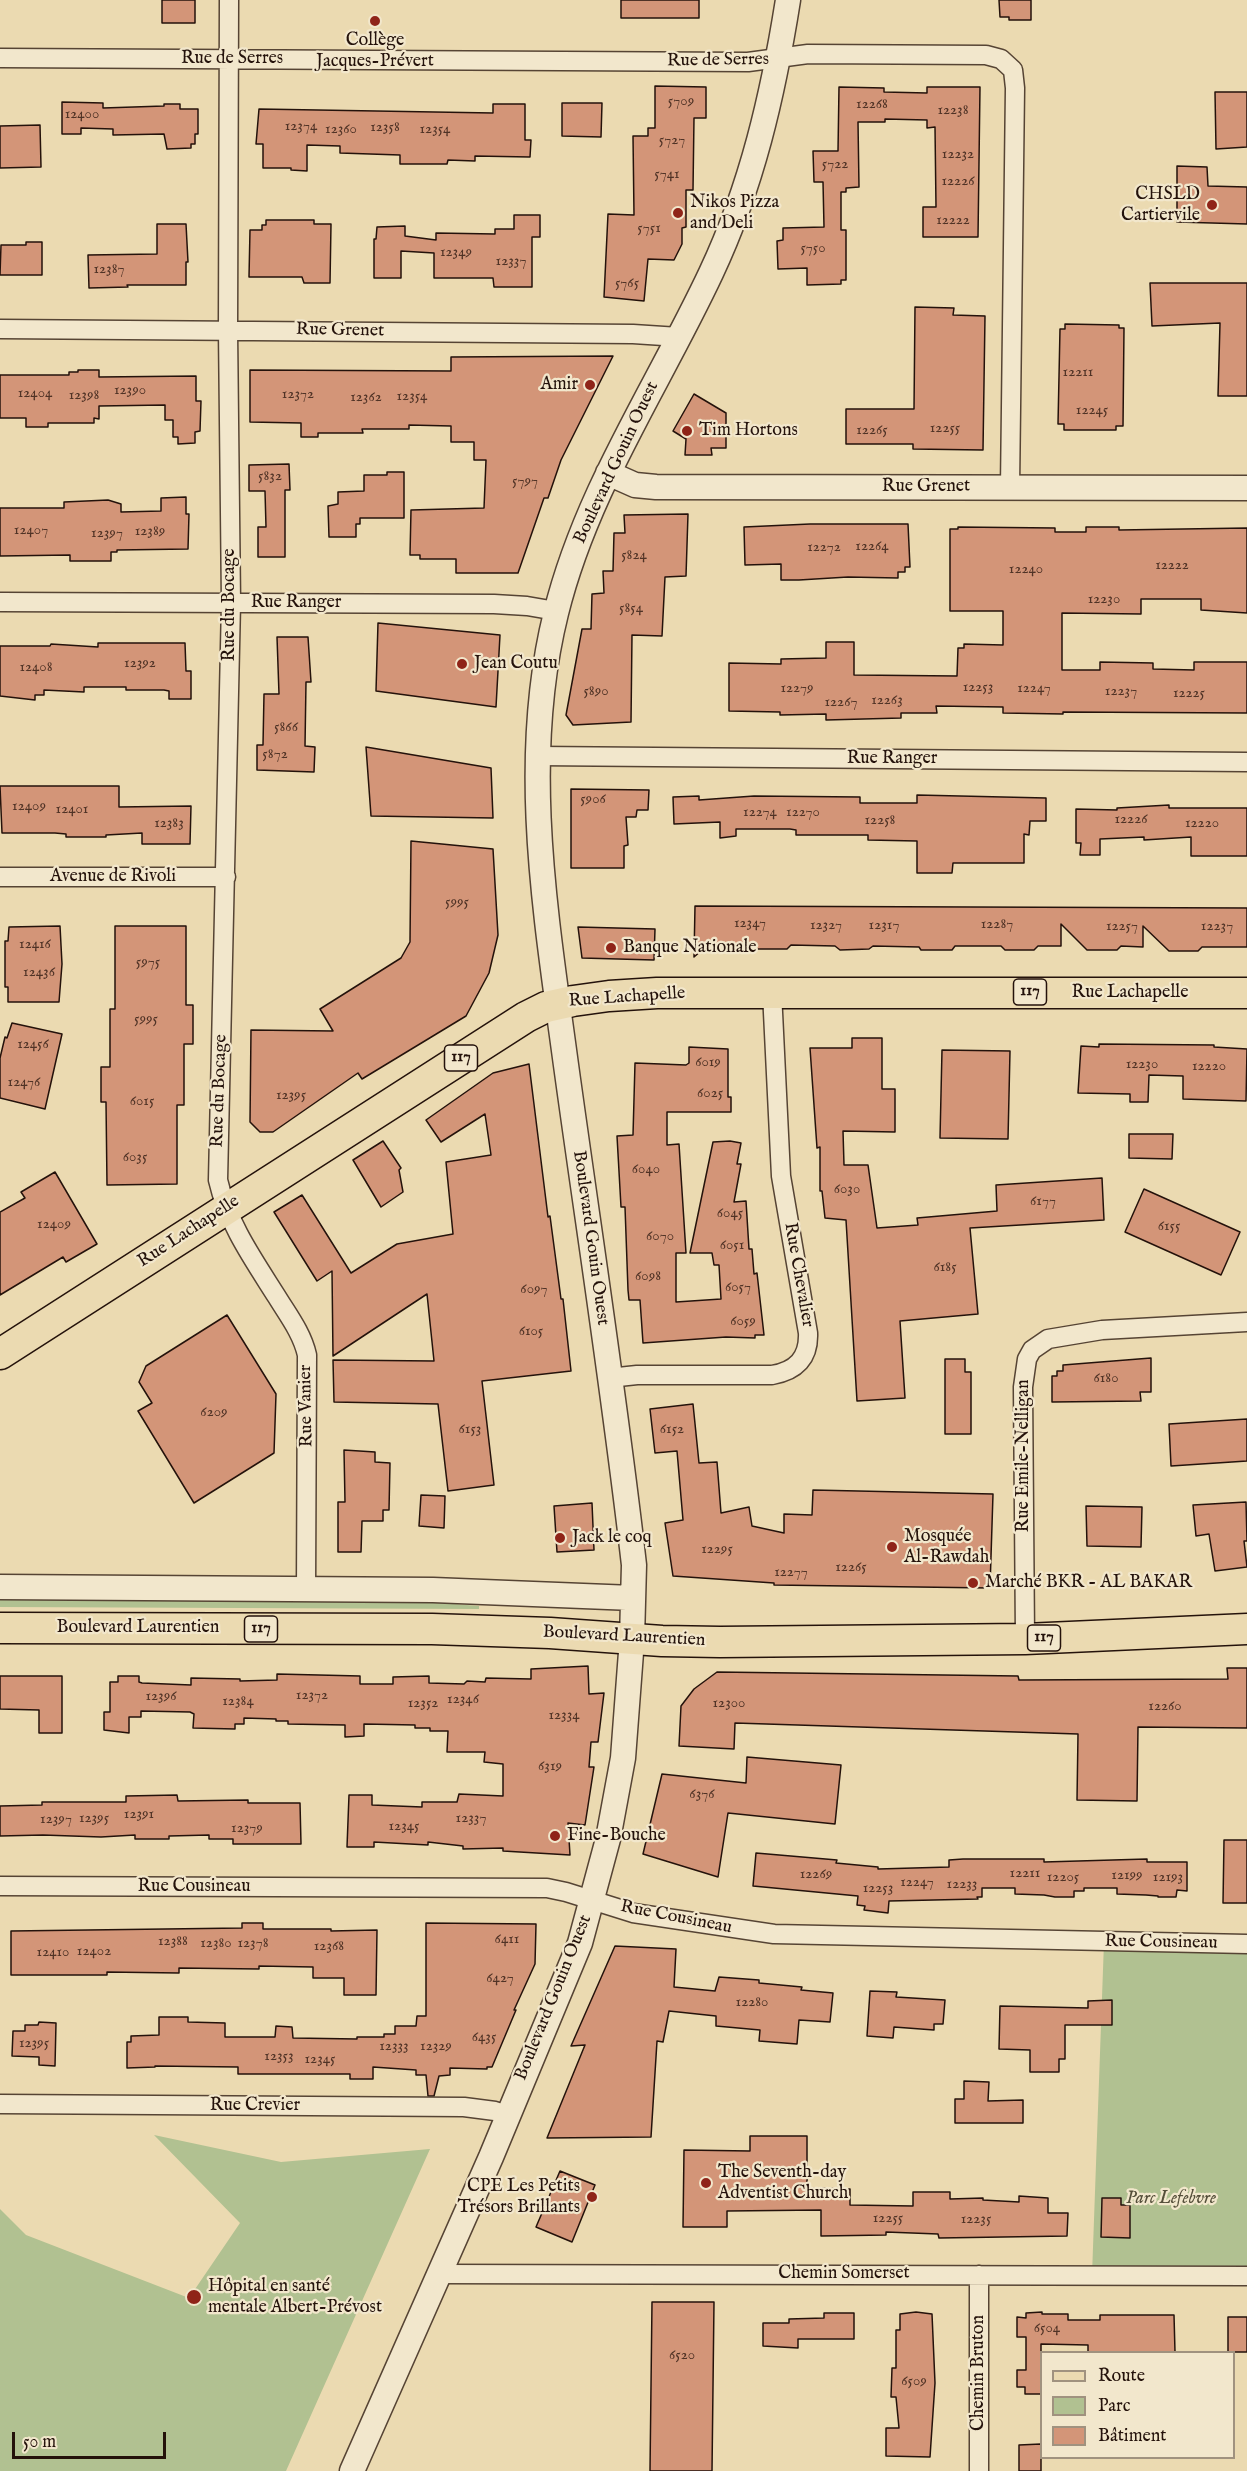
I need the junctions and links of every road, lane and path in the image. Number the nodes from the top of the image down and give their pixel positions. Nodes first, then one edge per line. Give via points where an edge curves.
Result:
1 (229, 0) edge
2 (788, 0) edge
3 (0, 58) edge
4 (230, 59) junction
5 (778, 59) junction
6 (0, 329) edge
7 (228, 330) junction
8 (679, 337) junction
9 (608, 473) junction
10 (1010, 487) junction
11 (1247, 488) edge
12 (0, 602) edge
13 (231, 603) junction
14 (556, 611) junction
15 (537, 756) junction
16 (1247, 762) edge
17 (0, 877) edge
18 (226, 877) junction
19 (772, 992) junction
20 (1247, 993) edge
21 (558, 1004) junction
22 (226, 1208) junction
23 (1247, 1322) edge
24 (0, 1354) edge
25 (609, 1378) junction
26 (0, 1587) edge
27 (306, 1590) junction
28 (633, 1598) junction
29 (0, 1628) edge
30 (1247, 1629) edge
31 (632, 1639) junction
32 (1025, 1639) junction
33 (0, 1886) edge
34 (592, 1900) junction
35 (1247, 1944) edge
36 (0, 2104) edge
37 (508, 2115) junction
38 (440, 2274) junction
39 (979, 2275) junction
40 (1247, 2276) edge
41 (352, 2471) edge
42 (979, 2471) edge

1 - 4 street, Rue du Bocage
2 - 5 street, Boulevard Gouin Ouest
3 - 4 street, Rue de Serres
4 - 5 street, Rue de Serres via 747,63
4 - 7 street, Rue du Bocage
5 - 8 street, Boulevard Gouin Ouest via 745,189 713,269
5 - 10 street, Rue de Serres via 808,54 986,55 1001,59 1013,70
6 - 7 street, Rue Grenet
7 - 8 street, Rue Grenet
7 - 13 street, Rue du Bocage
8 - 9 street, Boulevard Gouin Ouest
9 - 10 street, Rue Grenet via 634,485 656,487
9 - 14 street, Boulevard Gouin Ouest via 580,536
10 - 11 street, Rue Grenet
12 - 13 street, Rue Ranger
13 - 14 street, Rue Ranger via 494,604
13 - 18 street, Rue du Bocage
14 - 15 street, Boulevard Gouin Ouest via 541,696
15 - 16 street, Rue Ranger
15 - 21 street, Boulevard Gouin Ouest via 541,850
17 - 18 street, Avenue de Rivoli
18 - 22 street, Rue du Bocage via 218,1180
19 - 20 main road, Rue Lachapelle / 117
19 - 21 main road, Rue Lachapelle / 117 via 638,994
19 - 25 street, Rue Chevalier via 781,1176 808,1333 807,1351 790,1370 772,1375
21 - 22 main road, Rue Lachapelle / 117 via 526,1017
21 - 25 street, Boulevard Gouin Ouest
22 - 24 main road, Rue Lachapelle / 117
22 - 27 street, Rue Vanier via 237,1233 296,1328 307,1355
23 - 32 street, Rue Emile-Nelligan via 1070,1334 1048,1339 1032,1350 1023,1387
25 - 28 street, Boulevard Gouin Ouest via 634,1565
26 - 27 street
27 - 28 street via 433,1590
28 - 31 street, Boulevard Gouin Ouest
29 - 31 main road, Boulevard Laurentien / 117 via 443,1629
30 - 32 main road, Boulevard Laurentien / 117
31 - 32 main road, Boulevard Laurentien / 117
31 - 34 street, Boulevard Gouin Ouest via 618,1794
33 - 34 street, Rue Cousineau via 547,1888
34 - 35 street, Rue Cousineau via 633,1913 774,1935
34 - 37 street, Boulevard Gouin Ouest via 580,1943
36 - 37 street, Rue Crevier via 464,2107
37 - 38 street, Boulevard Gouin Ouest
38 - 39 street, Chemin Somerset
38 - 41 street, Boulevard Gouin Ouest
39 - 40 street, Chemin Somerset
39 - 42 street, Chemin Bruton

